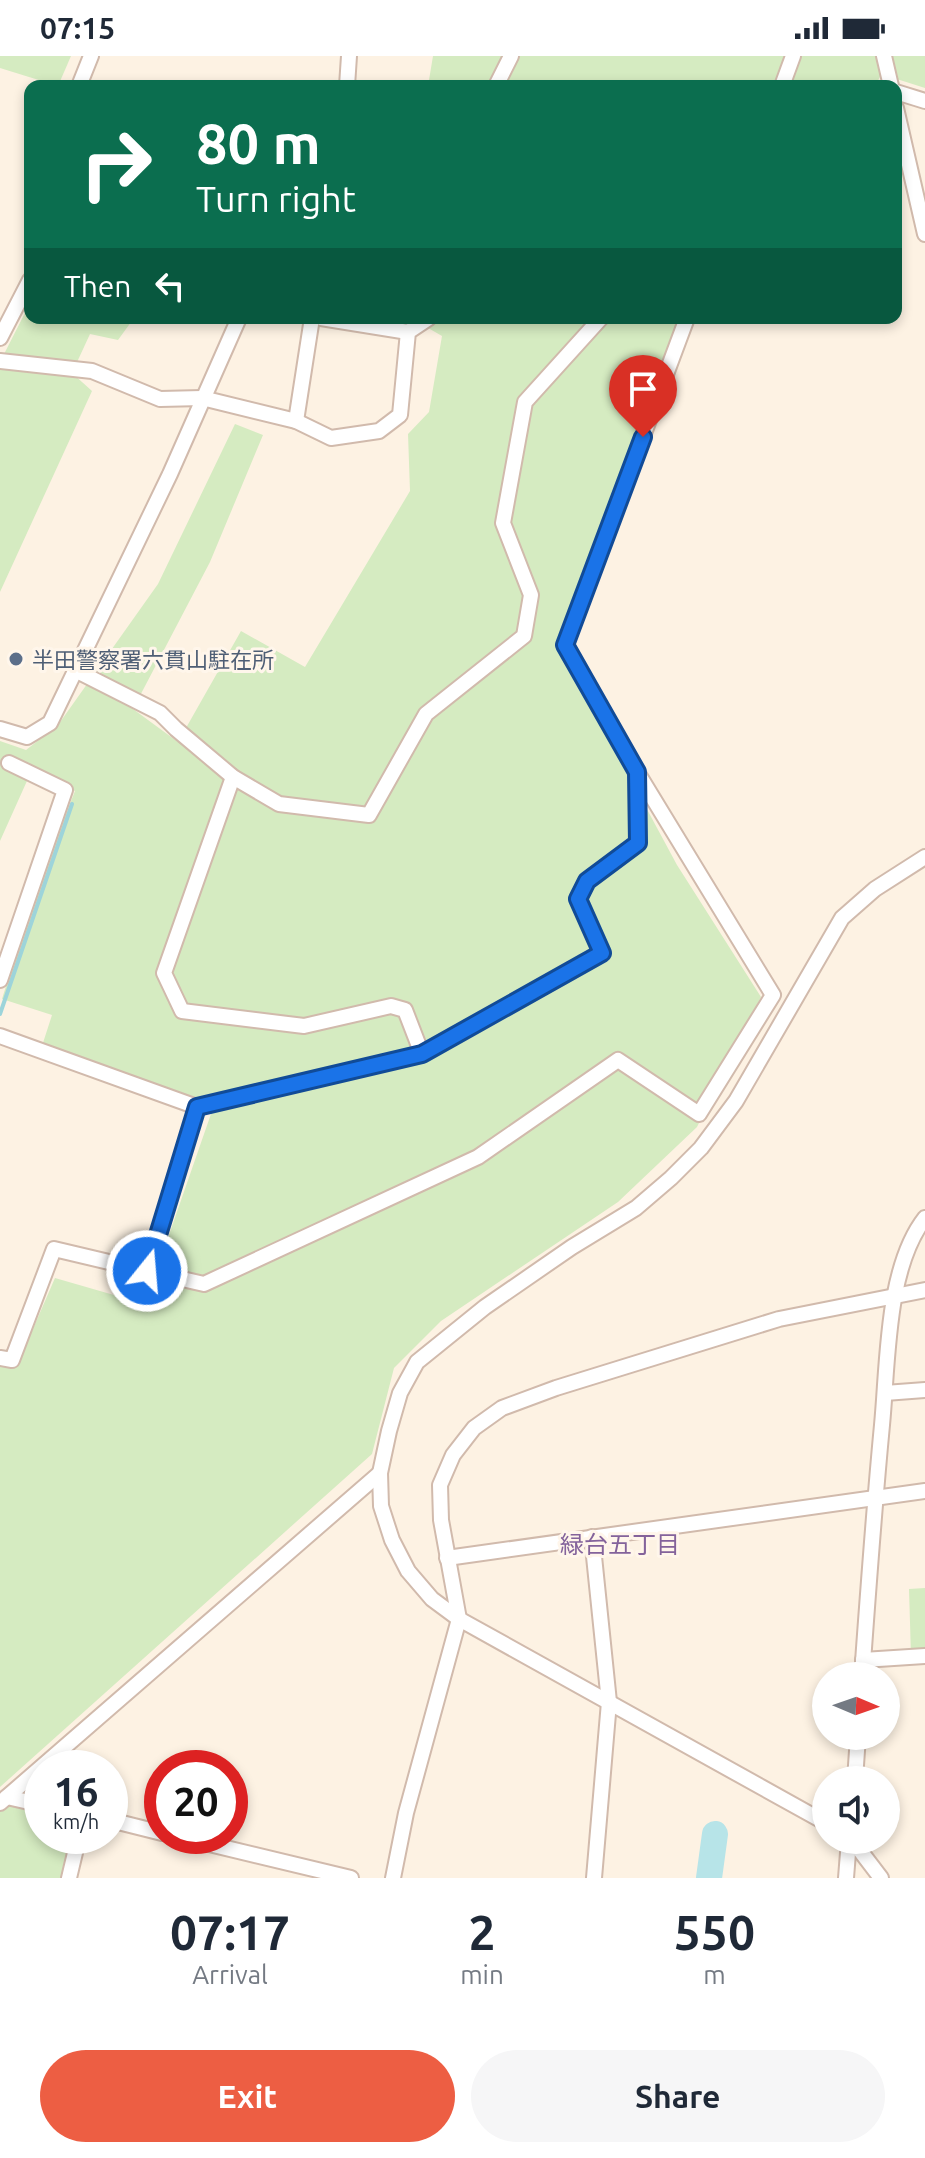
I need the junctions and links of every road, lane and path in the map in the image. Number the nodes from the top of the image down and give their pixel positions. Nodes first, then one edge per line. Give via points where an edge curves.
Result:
1 (91, 56) edge
2 (349, 56) edge
3 (511, 56) edge
4 (793, 56) edge
5 (884, 56) edge
6 (81, 80) edge
7 (347, 80) edge
8 (499, 80) edge
9 (784, 80) edge
10 (890, 80) edge
11 (902, 94) edge
12 (925, 101) edge
13 (902, 134) edge
14 (925, 234) edge
15 (24, 291) edge
16 (236, 324) edge
17 (311, 324) edge
18 (358, 324) edge
19 (420, 324) edge
20 (596, 324) edge
21 (685, 324) edge
22 (408, 332) junction
23 (1, 334) edge
24 (0, 361) edge
25 (202, 398) junction
26 (296, 421) junction
27 (75, 670) junction
28 (0, 729) edge
29 (9, 763) dead end
30 (637, 772) junction
31 (233, 777) junction
32 (925, 857) edge
33 (0, 980) edge
34 (0, 1036) edge
35 (422, 1054) junction
36 (197, 1107) junction
37 (925, 1218) edge
38 (147, 1271) junction
39 (925, 1290) edge
40 (894, 1296) junction
41 (0, 1358) edge
42 (925, 1390) edge
43 (885, 1393) junction
44 (380, 1473) junction
45 (925, 1491) edge
46 (875, 1499) junction
47 (592, 1537) junction
48 (447, 1558) junction
49 (459, 1619) junction
50 (925, 1656) edge
51 (863, 1660) joint
52 (609, 1702) junction
53 (3, 1800) edge
54 (24, 1803) edge
55 (812, 1815) edge
56 (248, 1853) edge
57 (75, 1854) edge
58 (849, 1854) edge
59 (862, 1854) edge
60 (69, 1878) edge
61 (351, 1878) edge
62 (393, 1878) edge
63 (594, 1878) edge
64 (846, 1878) edge
65 (881, 1878) edge

1 - 6 street
2 - 7 street
3 - 8 street
4 - 9 street
5 - 10 street
11 - 12 street
13 - 14 street
15 - 23 street
16 - 25 street
17 - 26 street
18 - 22 street
19 - 22 street
20 - 31 street via 525,402 503,523 531,595 524,636 426,714 369,815 279,804
21 - 30 street via 565,645
22 - 26 street via 400,415 379,431 331,438
24 - 25 street via 92,371 160,399
25 - 26 street
25 - 27 street
27 - 28 street via 50,723 27,737
27 - 31 street via 160,713
29 - 33 street via 65,790
30 - 35 street via 638,843 587,881 578,899 602,953
30 - 38 street via 773,995 699,1114 618,1060 478,1157 204,1284
31 - 35 street via 164,973 182,1011 304,1026 391,1006 405,1010
32 - 44 street via 842,918 736,1101 671,1178 636,1208 485,1307 417,1362 400,1393
34 - 36 street
35 - 36 street
36 - 38 street
37 - 40 street via 912,1234
38 - 41 street via 54,1249 12,1360
39 - 40 street
40 - 43 street
40 - 48 street via 779,1319 502,1408 474,1428 453,1455 440,1485
42 - 43 street
43 - 46 street
44 - 49 street via 381,1506 403,1561 432,1599
44 - 53 street
45 - 46 street
46 - 47 street
46 - 51 street
47 - 48 street
47 - 52 street
48 - 49 street
49 - 52 street
49 - 62 street
50 - 51 street
52 - 55 street
52 - 63 street
53 - 54 street
56 - 61 street
57 - 60 street
58 - 64 street
59 - 65 street

